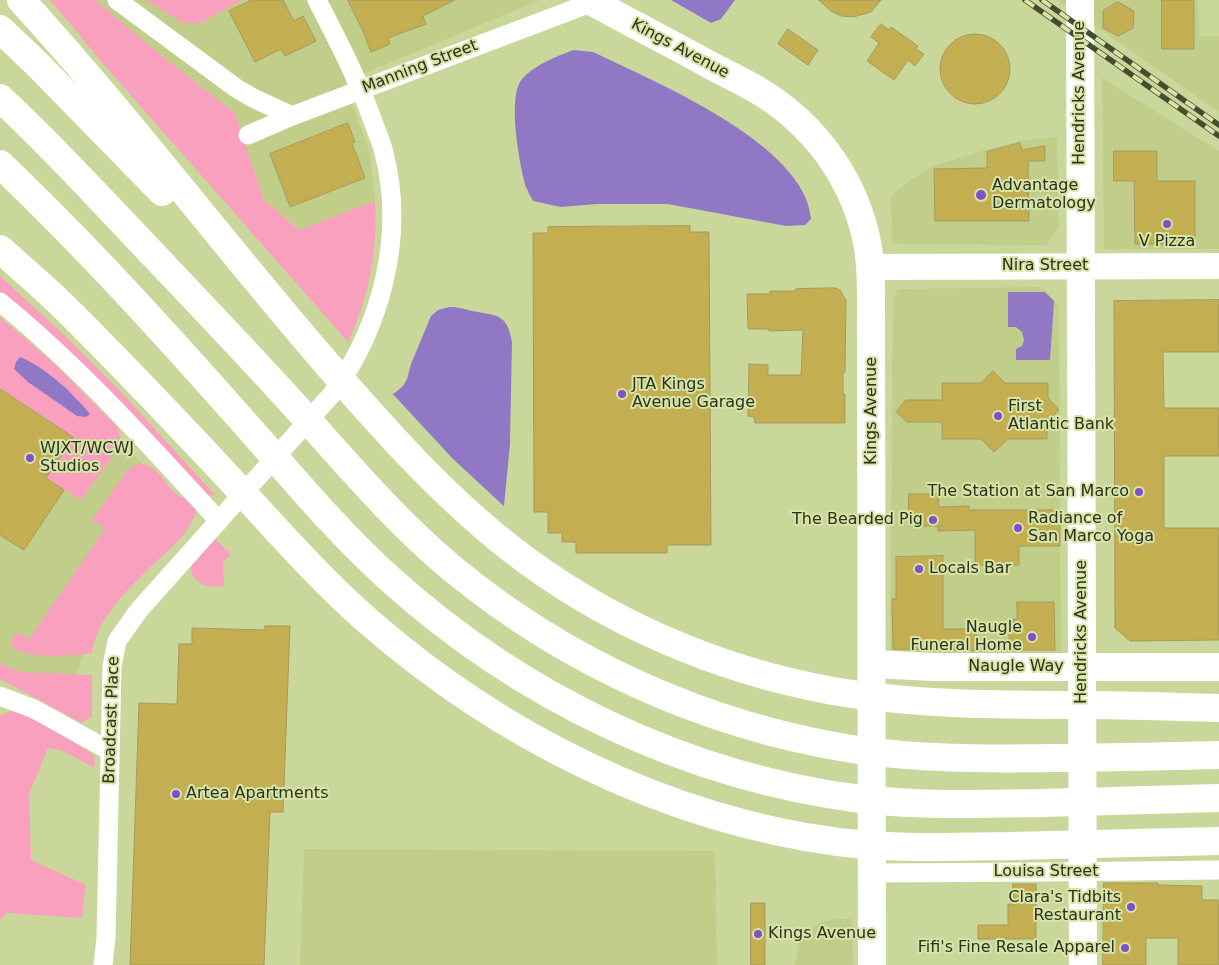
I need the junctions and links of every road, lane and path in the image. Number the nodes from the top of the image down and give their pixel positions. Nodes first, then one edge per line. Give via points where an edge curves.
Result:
1 (21, 0) edge
2 (117, 0) edge
3 (317, 0) edge
4 (1080, 0) edge
5 (591, 1) edge
6 (0, 28) edge
7 (362, 89) junction
8 (0, 98) edge
9 (292, 116) junction
10 (248, 135) dead end
11 (0, 164) edge
12 (0, 249) edge
13 (1080, 266) junction
14 (1219, 266) edge
15 (870, 267) junction
16 (0, 302) edge
17 (305, 338) junction
18 (219, 521) junction
19 (872, 664) junction
20 (1219, 666) edge
21 (1082, 667) junction
22 (0, 696) edge
23 (1219, 700) edge
24 (1122, 705) junction
25 (1219, 708) edge
26 (110, 751) junction
27 (1219, 755) edge
28 (1219, 798) edge
29 (1219, 841) edge
30 (1219, 870) edge
31 (1082, 871) junction
32 (872, 873) junction
33 (103, 965) edge
34 (872, 965) edge
35 (1083, 965) edge

1 - 17 main road
2 - 9 street via 236,88
3 - 7 street, Broadcast Place
4 - 13 main road, Hendricks Avenue
5 - 7 street, Manning Street
5 - 15 main road, Kings Avenue via 769,97 798,120 824,147 846,182 860,214
6 - 17 main road
7 - 9 street, Manning Street
7 - 18 street, Broadcast Place via 384,153 390,192 391,227 380,297 368,331 346,374
8 - 27 main road via 72,170 415,535 498,604 591,661 700,710 823,744 878,753 959,759
9 - 10 street, Manning Street
11 - 28 main road via 137,302 349,540 409,596 466,640 567,704 666,749 740,774 854,798 955,805
12 - 29 main road via 64,306 326,582 368,621 448,684 566,755 670,800 779,831 835,841 920,847
13 - 14 street, Nira Street
13 - 15 street, Nira Street
13 - 21 main road, Hendricks Avenue
15 - 19 main road, Kings Avenue
16 - 18 street via 91,384
17 - 24 main road via 407,454 490,531 532,565 578,594 666,640 754,672 861,695 952,703
18 - 26 street, Broadcast Place via 139,610 118,641 112,666
19 - 21 main road, Naugle Way
19 - 32 main road, Kings Avenue
20 - 21 main road, Naugle Way
21 - 31 main road, Hendricks Avenue
22 - 26 street via 34,709
23 - 24 main road
24 - 25 main road
26 - 33 street, Broadcast Place
30 - 31 street, Louisa Street
31 - 32 street, Louisa Street
31 - 35 main road, Hendricks Avenue
32 - 34 main road, Kings Avenue

